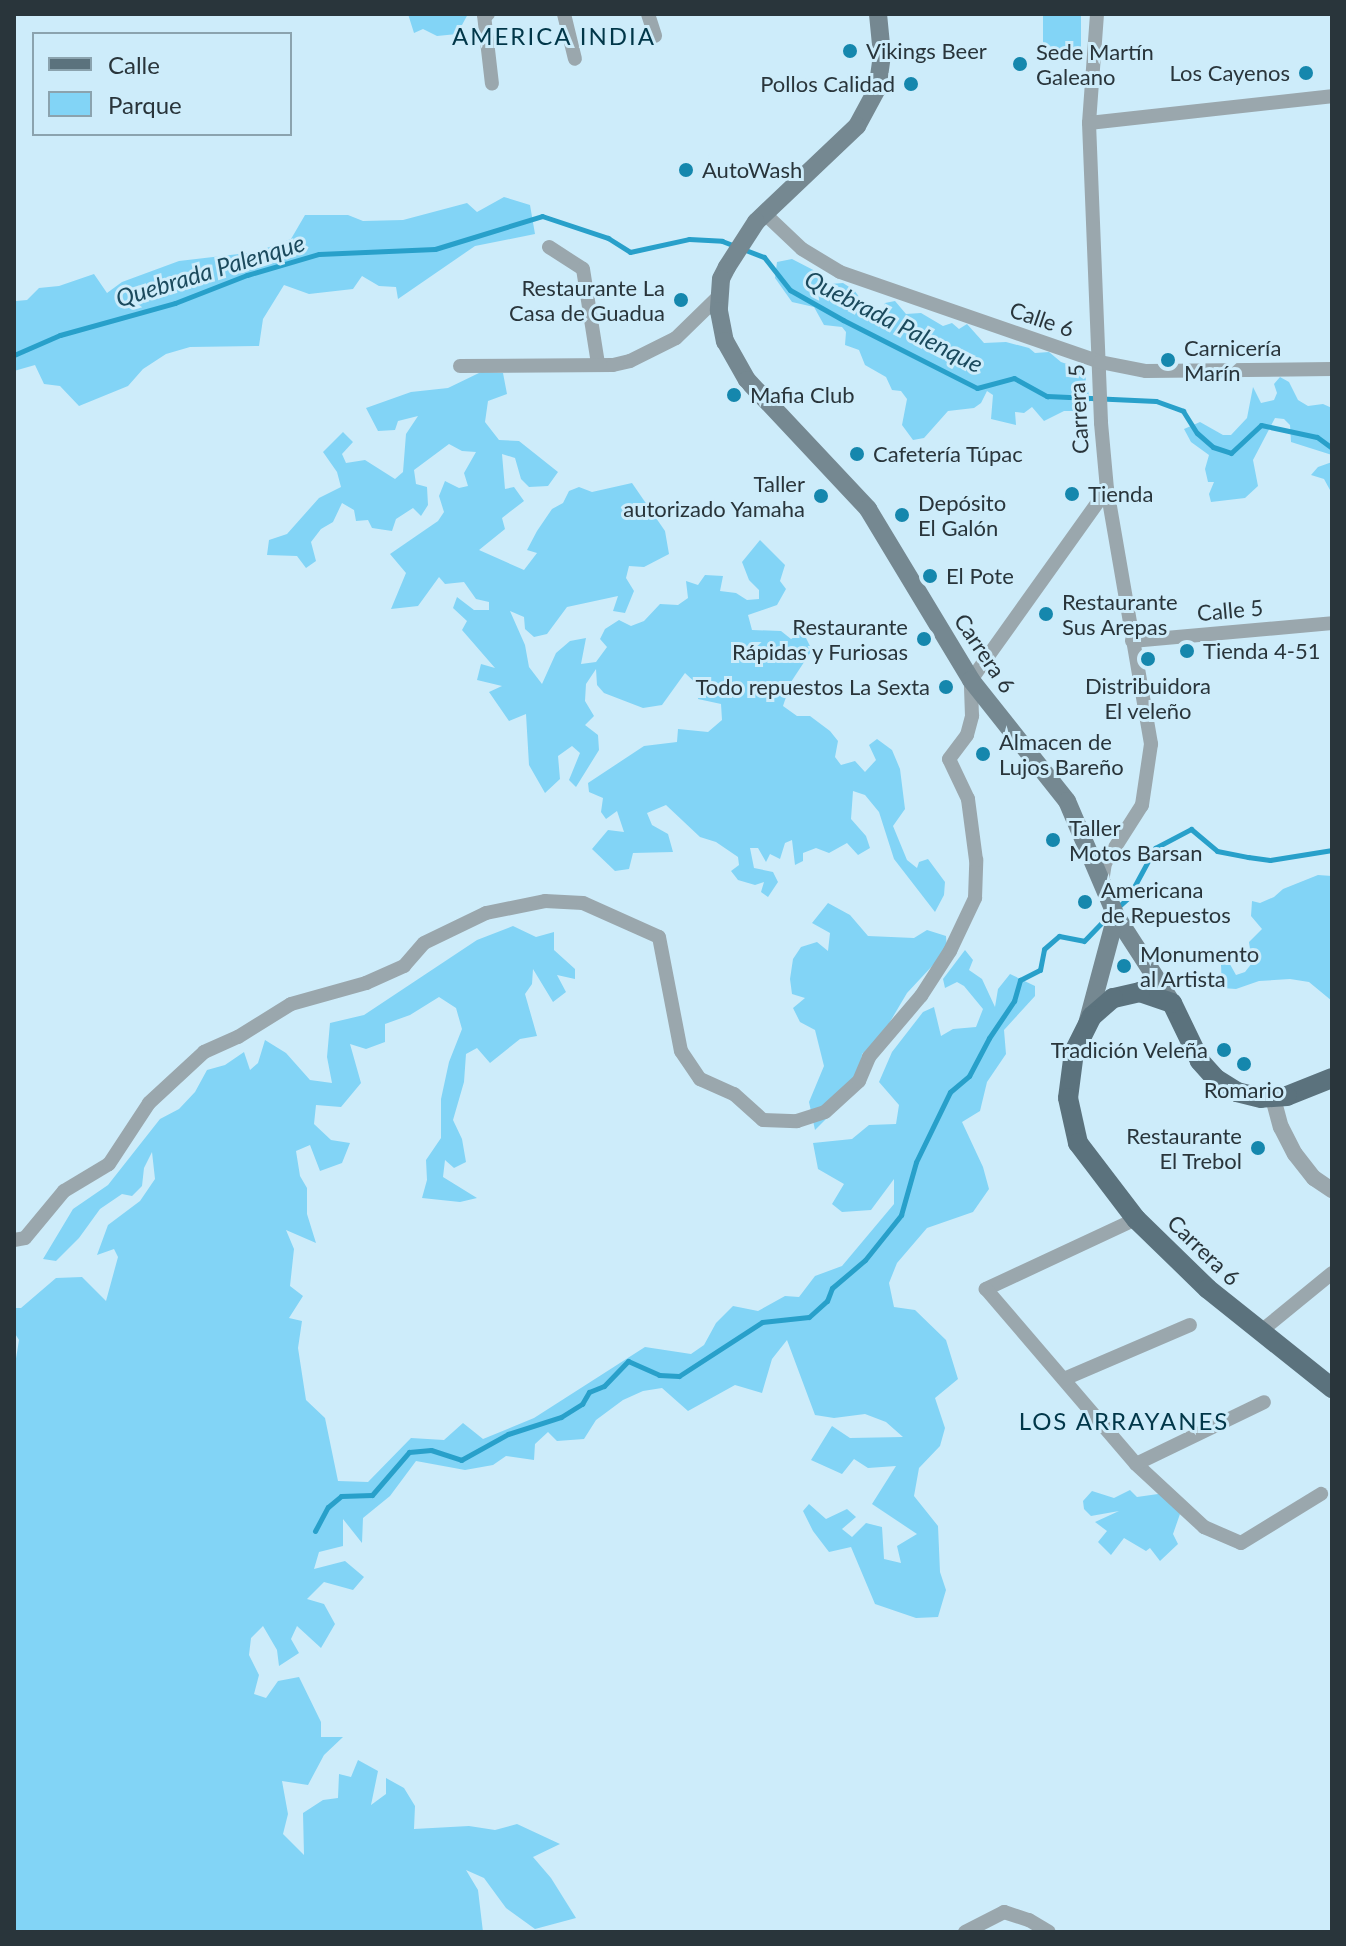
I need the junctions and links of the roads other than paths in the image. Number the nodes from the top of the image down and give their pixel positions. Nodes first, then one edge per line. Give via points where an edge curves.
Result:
1 (486, 14) edge
2 (564, 14) edge
3 (648, 14) edge
4 (878, 14) edge
5 (1097, 14) edge
6 (655, 36) dead end
7 (575, 59) dead end
8 (492, 84) dead end
9 (1332, 96) edge
10 (1089, 123) junction
11 (758, 220) junction
12 (549, 247) dead end
13 (720, 295) junction
14 (1100, 362) junction
15 (598, 364) junction
16 (460, 366) dead end
17 (1332, 369) edge
18 (1107, 489) junction
19 (1332, 623) edge
20 (1132, 641) junction
21 (971, 680) junction
22 (1102, 883) junction
23 (1116, 916) junction
24 (1172, 1003) junction
25 (1087, 1024) junction
26 (1332, 1078) edge
27 (1273, 1098) junction
28 (1332, 1190) edge
29 (1136, 1219) junction
30 (14, 1240) edge
31 (1332, 1273) edge
32 (1190, 1325) dead end
33 (1260, 1332) junction
34 (1064, 1379) junction
35 (1332, 1388) edge
36 (1264, 1402) dead end
37 (1136, 1464) junction
38 (1321, 1494) dead end
39 (965, 1932) edge
40 (1049, 1932) edge

1 - 8 street
2 - 7 street
3 - 6 street
4 - 11 main road, Carrera 6 via 882,55 877,89 857,126
5 - 10 street, Carrera 5
9 - 10 street
10 - 14 street, Carrera 5
11 - 13 main road, Carrera 6 via 727,267
11 - 14 street, Calle 6 via 840,272
12 - 15 street via 583,269
13 - 15 street via 661,347 630,361
13 - 21 main road, Carrera 6 via 721,326 738,368 868,509
14 - 17 street, Calle 6 via 1146,371
14 - 18 street, Carrera 5
15 - 16 street
18 - 20 street, Carrera 5
18 - 21 street
19 - 20 street, Calle 5
20 - 22 street, Carrera 5 via 1151,744 1142,805 1105,863
21 - 22 main road, Carrera 6 via 1067,801
21 - 30 street via 967,735 949,759 968,799 975,898 921,996 869,1057 859,1081 825,1112 797,1121 763,1120 734,1094 700,1079 681,1051 659,937 583,903 545,901 486,913 424,943 404,966 366,983 291,1004 204,1052 149,1103 109,1164 64,1191 25,1238
22 - 23 main road, Carrera 6
23 - 24 main road
23 - 25 main road, Carrera 6
24 - 25 main road via 1131,992 1105,1003
24 - 27 main road via 1200,1061 1216,1079 1249,1096
25 - 29 main road, Carrera 6 via 1074,1052 1069,1082 1073,1128 1078,1143
26 - 27 main road via 1301,1093
27 - 28 street via 1295,1154
29 - 33 main road, Carrera 6
29 - 34 street via 986,1289
31 - 33 street
32 - 34 street
33 - 35 main road, Carrera 6
34 - 37 street
36 - 37 street
37 - 38 street via 1204,1527 1241,1543
39 - 40 street via 1004,1912

